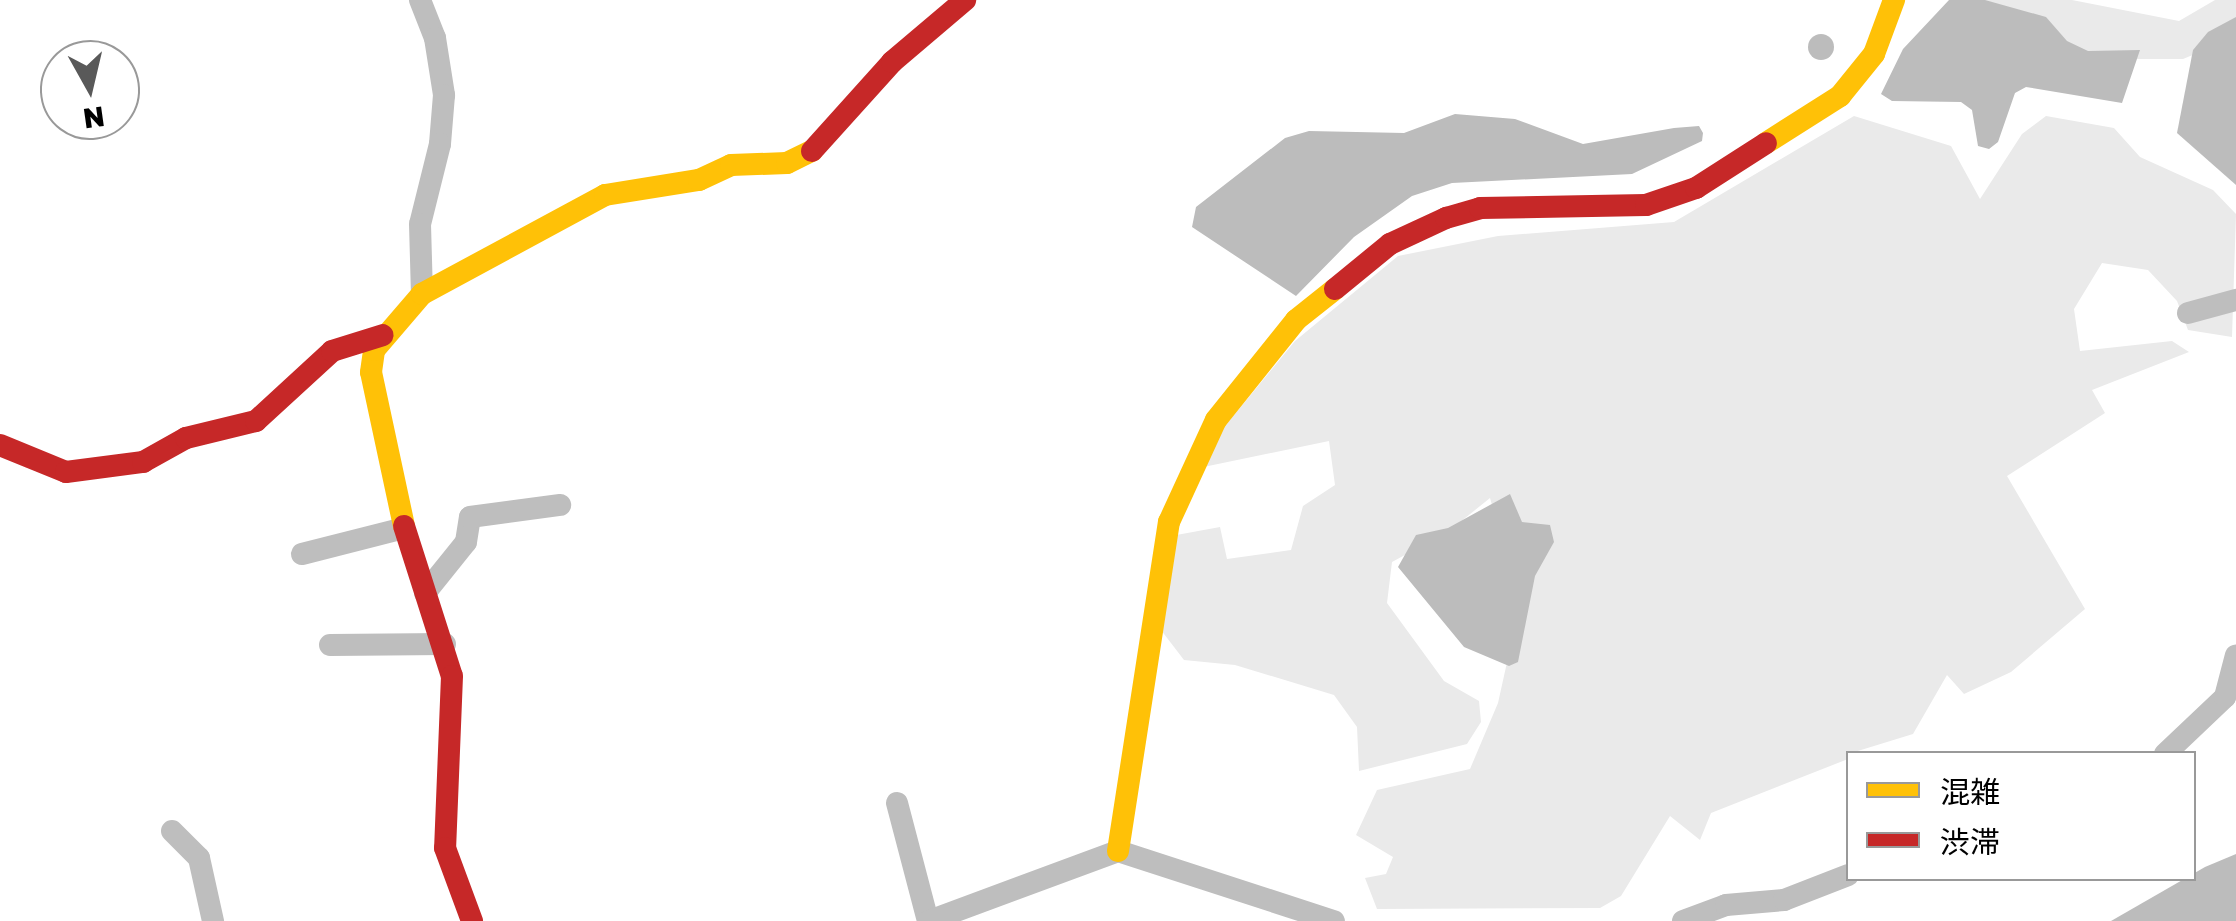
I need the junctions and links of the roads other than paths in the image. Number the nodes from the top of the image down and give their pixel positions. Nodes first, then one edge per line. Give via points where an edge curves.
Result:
1 (420, 0) edge
2 (965, 0) edge
3 (1894, 0) edge
4 (422, 294) junction
5 (2236, 300) edge
6 (2188, 313) dead end
7 (383, 336) junction
8 (0, 445) edge
9 (560, 506) dead end
10 (404, 528) junction
11 (302, 554) dead end
12 (425, 593) junction
13 (445, 644) junction
14 (330, 645) dead end
15 (2236, 655) edge
16 (2168, 751) edge
17 (897, 802) dead end
18 (172, 832) dead end
19 (1118, 851) junction
20 (1846, 876) edge
21 (213, 921) edge
22 (472, 921) edge
23 (929, 921) edge
24 (1334, 921) edge
25 (1683, 921) edge

1 - 4 street via 435,38 444,95 440,144 420,224
2 - 4 street via 892,62 817,149 787,163 731,164 699,180 605,195
3 - 19 street via 1874,54 1840,96 1696,188 1646,205 1480,208 1446,218 1390,244 1296,320 1216,420 1169,522
4 - 7 street
5 - 6 street
7 - 8 street via 332,351 256,421 186,438 143,462 66,472
7 - 10 street via 372,372
9 - 12 street via 470,517 466,542
10 - 11 street
10 - 12 street
12 - 13 street
13 - 14 street
13 - 22 street via 452,676 445,848
15 - 16 street via 2225,697
17 - 23 street
18 - 21 street via 199,858
19 - 23 street
19 - 24 street
20 - 25 street via 1784,900 1726,905

